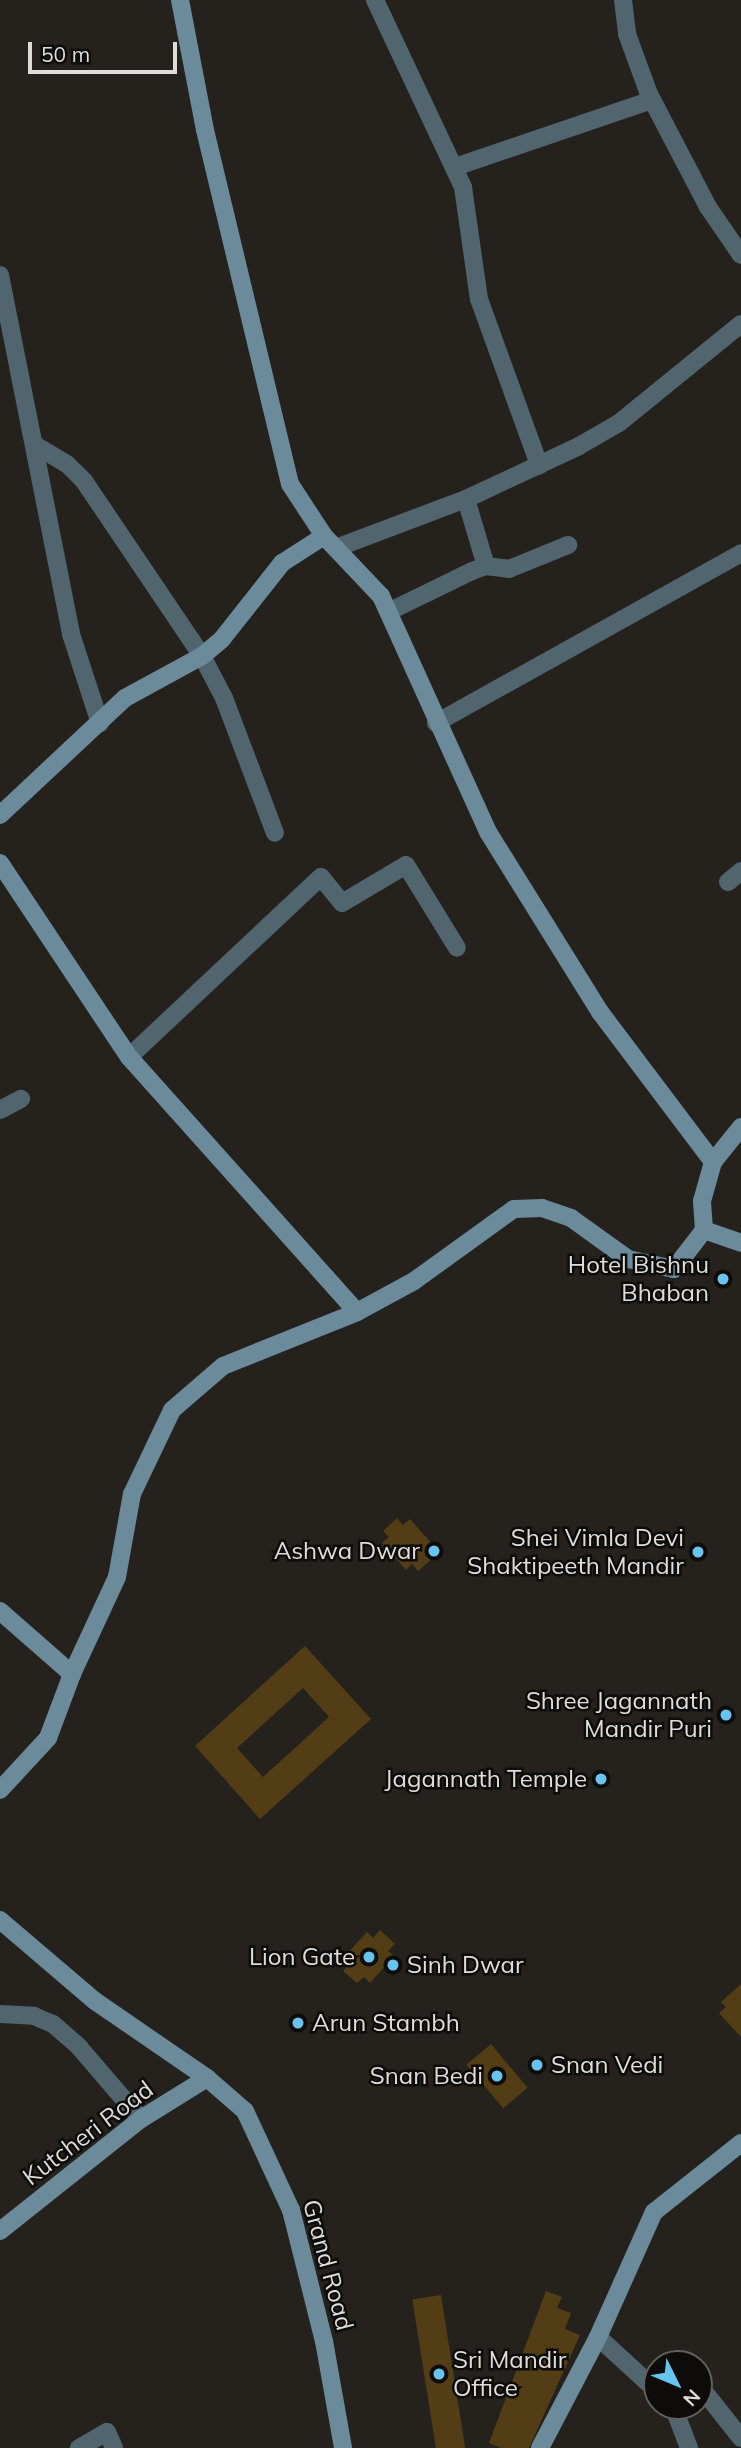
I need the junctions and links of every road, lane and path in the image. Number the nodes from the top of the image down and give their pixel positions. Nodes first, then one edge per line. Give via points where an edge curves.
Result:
1 (180, 0) edge
2 (375, 0) edge
3 (623, 0) edge
4 (652, 100) junction
5 (455, 167) junction
6 (741, 255) edge
7 (0, 275) edge
8 (741, 324) edge
9 (35, 445) junction
10 (539, 465) junction
11 (466, 499) junction
12 (330, 542) junction
13 (568, 545) dead end
14 (741, 553) edge
15 (486, 566) junction
16 (388, 612) junction
17 (202, 656) junction
18 (100, 723) junction
19 (436, 723) junction
20 (0, 815) edge
21 (275, 833) dead end
22 (0, 864) edge
23 (457, 948) dead end
24 (129, 1057) junction
25 (20, 1100) dead end
26 (0, 1110) edge
27 (741, 1127) edge
28 (713, 1162) junction
29 (704, 1230) junction
30 (741, 1243) edge
31 (357, 1312) junction
32 (0, 1611) edge
33 (72, 1674) junction
34 (0, 1790) edge
35 (0, 1920) edge
36 (0, 2014) edge
37 (207, 2078) junction
38 (141, 2119) junction
39 (740, 2145) edge
40 (0, 2231) edge
41 (598, 2337) junction
42 (643, 2378) edge
43 (713, 2403) edge
44 (679, 2420) edge
45 (741, 2438) edge
46 (79, 2448) edge
47 (114, 2448) edge
48 (342, 2448) edge
49 (540, 2448) edge
50 (690, 2448) edge

1 - 12 street via 205,130 280,451 290,484
2 - 5 street
3 - 4 street via 627,34
4 - 5 street
4 - 6 street via 708,207
5 - 10 street via 466,207 479,299
7 - 9 street
8 - 10 street via 619,423
9 - 17 street via 67,464 84,481
9 - 18 street via 71,634
10 - 11 street
11 - 12 street
11 - 15 street
12 - 16 street via 381,596
12 - 17 street via 282,563 222,639
13 - 15 street via 509,569
14 - 19 street
15 - 16 street
16 - 19 street
17 - 18 street via 125,698
17 - 21 street via 224,698
18 - 20 street
19 - 28 street via 488,832 593,1001
22 - 24 street
23 - 24 street via 406,865 342,903 321,877
24 - 31 street
25 - 26 street
27 - 28 street
28 - 29 street via 702,1201
29 - 30 street
29 - 31 street via 674,1269 628,1259 571,1218 542,1209 514,1209 414,1281
31 - 33 street via 223,1366 172,1410 132,1494 117,1577
32 - 33 street
33 - 34 street via 48,1738
35 - 37 street, Grand Road via 95,2001
36 - 38 street via 34,2016 52,2024 79,2047
37 - 38 street, Kutcheri Road
37 - 48 street, Grand Road via 245,2110 291,2210 324,2341
38 - 40 street, Kutcheri Road
39 - 41 street via 654,2212
41 - 42 street
41 - 49 street
43 - 45 street
44 - 50 street
46 - 47 street via 107,2432

